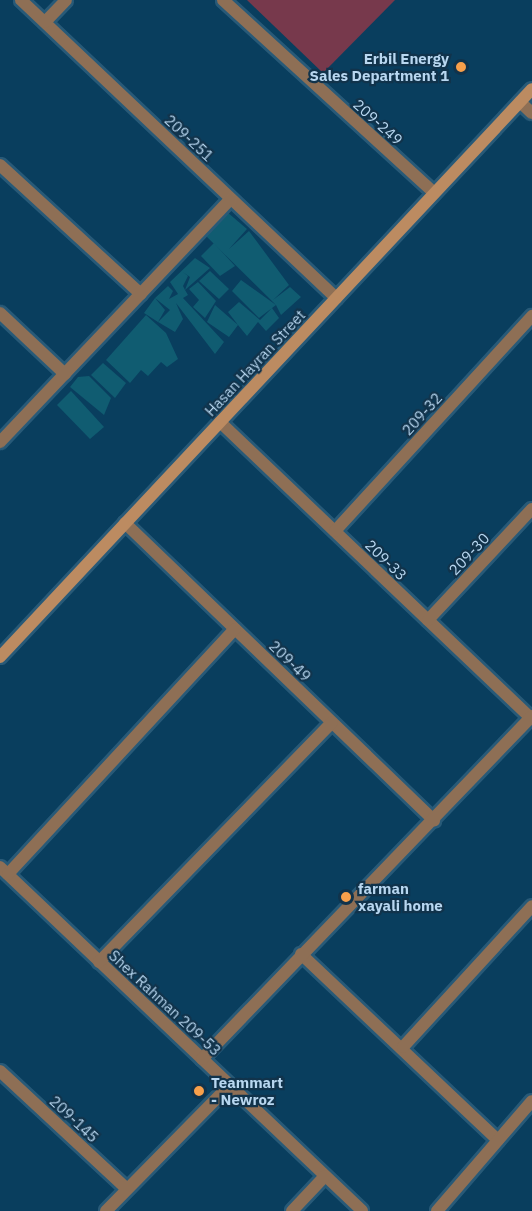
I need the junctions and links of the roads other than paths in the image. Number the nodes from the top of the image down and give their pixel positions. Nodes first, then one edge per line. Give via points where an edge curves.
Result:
1 (21, 0) edge
2 (66, 0) edge
3 (223, 0) edge
4 (45, 22) junction
5 (532, 89) edge
6 (520, 102) junction
7 (532, 113) edge
8 (0, 165) edge
9 (434, 193) junction
10 (231, 199) junction
11 (141, 294) junction
12 (336, 298) junction
13 (0, 313) edge
14 (532, 316) edge
15 (65, 374) junction
16 (220, 422) junction
17 (0, 442) edge
18 (532, 508) edge
19 (125, 523) junction
20 (335, 531) junction
21 (428, 620) junction
22 (235, 629) junction
23 (0, 657) edge
24 (532, 718) edge
25 (332, 722) junction
26 (434, 820) junction
27 (4, 871) edge
28 (532, 906) edge
29 (300, 954) junction
30 (99, 962) junction
31 (404, 1047) junction
32 (202, 1059) junction
33 (0, 1071) edge
34 (230, 1085) junction
35 (532, 1101) edge
36 (498, 1140) junction
37 (325, 1176) junction
38 (127, 1189) junction
39 (106, 1211) edge
40 (292, 1211) edge
41 (362, 1211) edge
42 (437, 1211) edge

1 - 4 street, 209-251
2 - 4 street
3 - 9 street, 209-249
4 - 10 street, 209-251
5 - 6 street, Hasan Hayran Street
6 - 7 street
6 - 9 street, Hasan Hayran Street
8 - 11 street
9 - 12 street, Hasan Hayran Street
10 - 11 street
10 - 12 street, 209-251
11 - 15 street
12 - 16 street, Hasan Hayran Street
13 - 15 street
14 - 20 street, 209-32
15 - 17 street
16 - 19 street, Hasan Hayran Street
16 - 20 street, 209-33
18 - 21 street, 209-30
19 - 22 street, 209-49
19 - 23 street, Hasan Hayran Street
20 - 21 street, 209-33
21 - 24 street, 209-33
22 - 25 street, 209-49
22 - 27 street
24 - 26 street
25 - 26 street, 209-49
25 - 30 street
26 - 29 street
27 - 30 street, Shex Rahman 209-53
28 - 31 street
29 - 31 street
29 - 32 street
30 - 32 street, Shex Rahman 209-53
31 - 36 street
32 - 34 street, Shex Rahman 209-53
33 - 38 street, 209-145
34 - 37 street, Shex Rahman 209-53
34 - 38 street
35 - 36 street
36 - 42 street
37 - 40 street
37 - 41 street, Shex Rahman 209-53
38 - 39 street

